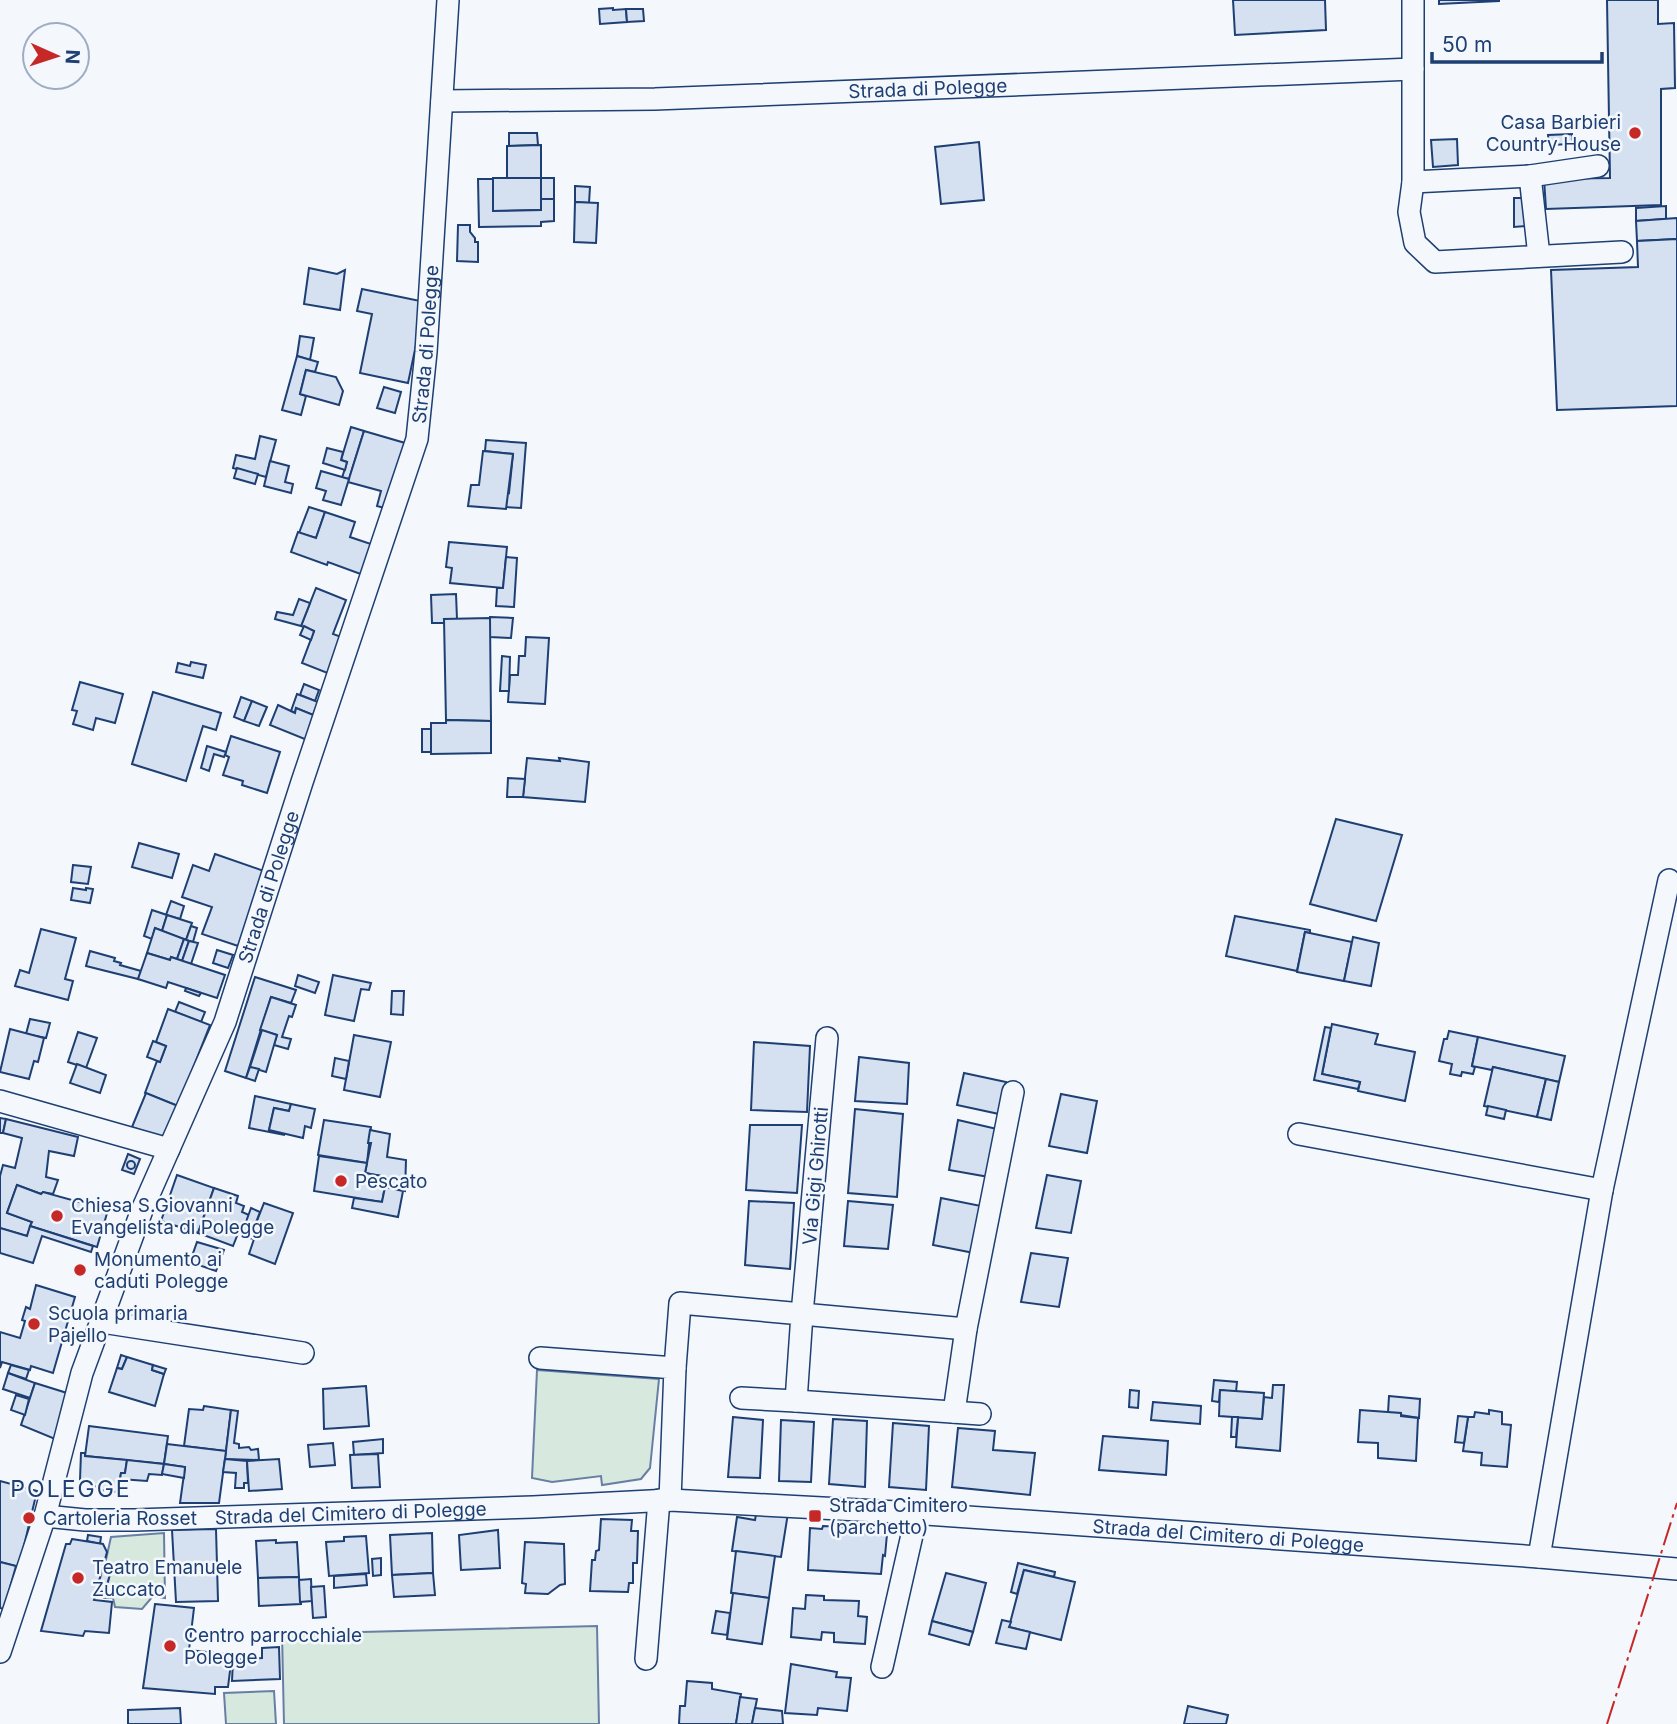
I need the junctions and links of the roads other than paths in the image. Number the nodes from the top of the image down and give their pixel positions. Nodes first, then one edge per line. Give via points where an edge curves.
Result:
1 (448, 0) edge
2 (1413, 0) edge
3 (1413, 69) junction
4 (442, 100) junction
5 (1598, 166) dead end
6 (1530, 176) junction
7 (1413, 182) junction
8 (1622, 252) dead end
9 (1539, 256) junction
10 (1669, 880) dead end
11 (827, 1038) dead end
12 (1013, 1092) dead end
13 (0, 1101) edge
14 (1299, 1134) dead end
15 (169, 1149) junction
16 (1602, 1190) junction
17 (802, 1314) junction
18 (102, 1322) junction
19 (966, 1329) junction
20 (303, 1353) dead end
21 (540, 1359) dead end
22 (674, 1368) junction
23 (741, 1398) dead end
24 (796, 1401) junction
25 (954, 1412) junction
26 (980, 1413) dead end
27 (664, 1500) junction
28 (917, 1513) junction
29 (45, 1516) junction
30 (1539, 1556) junction
31 (1677, 1569) edge
32 (0, 1652) edge
33 (646, 1659) dead end
34 (882, 1668) dead end

1 - 4 street, Strada di Polegge
2 - 3 street
3 - 4 street, Strada di Polegge via 654,99
3 - 7 street
4 - 15 street, Strada di Polegge via 417,439 225,1022
5 - 6 street
6 - 7 street
6 - 9 street
7 - 9 street via 1409,212 1415,243 1435,262
8 - 9 street
10 - 16 street
11 - 17 street, Via Gigi Ghirotti
12 - 19 street
13 - 15 street
14 - 16 street
15 - 18 street, Strada di Polegge
16 - 30 street
17 - 19 street
17 - 22 street via 680,1303
17 - 24 street, Via Gigi Ghirotti
18 - 20 street
18 - 29 street, Strada di Polegge via 82,1373
19 - 25 street
21 - 22 street
22 - 27 street
23 - 24 street
24 - 25 street
25 - 26 street
27 - 28 street, Strada del Cimitero di Polegge
27 - 29 street, Strada del Cimitero di Polegge via 149,1519
27 - 33 street
28 - 30 street, Strada del Cimitero di Polegge
28 - 34 street
29 - 32 street, Strada di Polegge
30 - 31 street, Strada del Cimitero di Polegge

